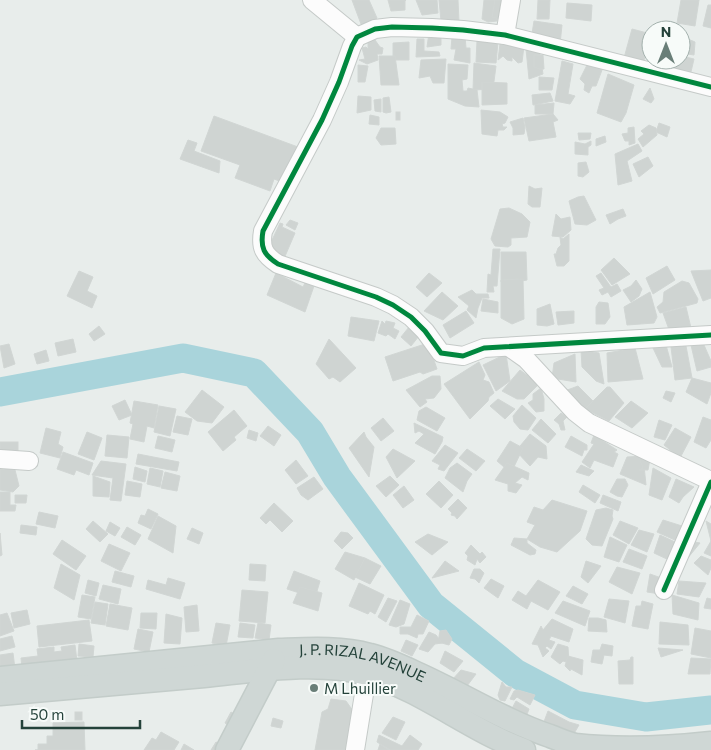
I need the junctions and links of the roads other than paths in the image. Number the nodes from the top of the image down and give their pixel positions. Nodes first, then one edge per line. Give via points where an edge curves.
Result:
1 (312, 0) edge
2 (511, 0) edge
3 (506, 35) junction
4 (357, 37) junction
5 (711, 87) edge
6 (711, 335) edge
7 (509, 347) junction
8 (0, 459) edge
9 (29, 461) dead end
10 (710, 477) edge
11 (664, 590) dead end
12 (279, 650) junction
13 (368, 665) junction
14 (269, 670) junction
15 (0, 678) edge
16 (0, 694) edge
17 (711, 743) edge
18 (227, 750) edge
19 (355, 750) edge
20 (524, 750) edge

1 - 4 street
2 - 3 street
3 - 4 street via 392,27
3 - 5 street
4 - 7 street via 322,120 263,231 263,250 278,264 393,305 425,330 441,353 463,356 484,348
6 - 7 street
7 - 10 street via 526,359 589,423
8 - 9 street
10 - 11 street
12 - 13 main road, J. P. RIZAL AVENUE via 354,652
12 - 14 main road
12 - 15 main road, J. P. RIZAL AVENUE
13 - 14 main road, J. P. RIZAL AVENUE via 344,670
13 - 17 main road, J. P. RIZAL AVENUE via 431,680 526,728 574,744 608,750 641,750
13 - 19 street
13 - 20 main road, J. P. RIZAL AVENUE via 407,690
14 - 16 main road, J. P. RIZAL AVENUE
14 - 18 main road

